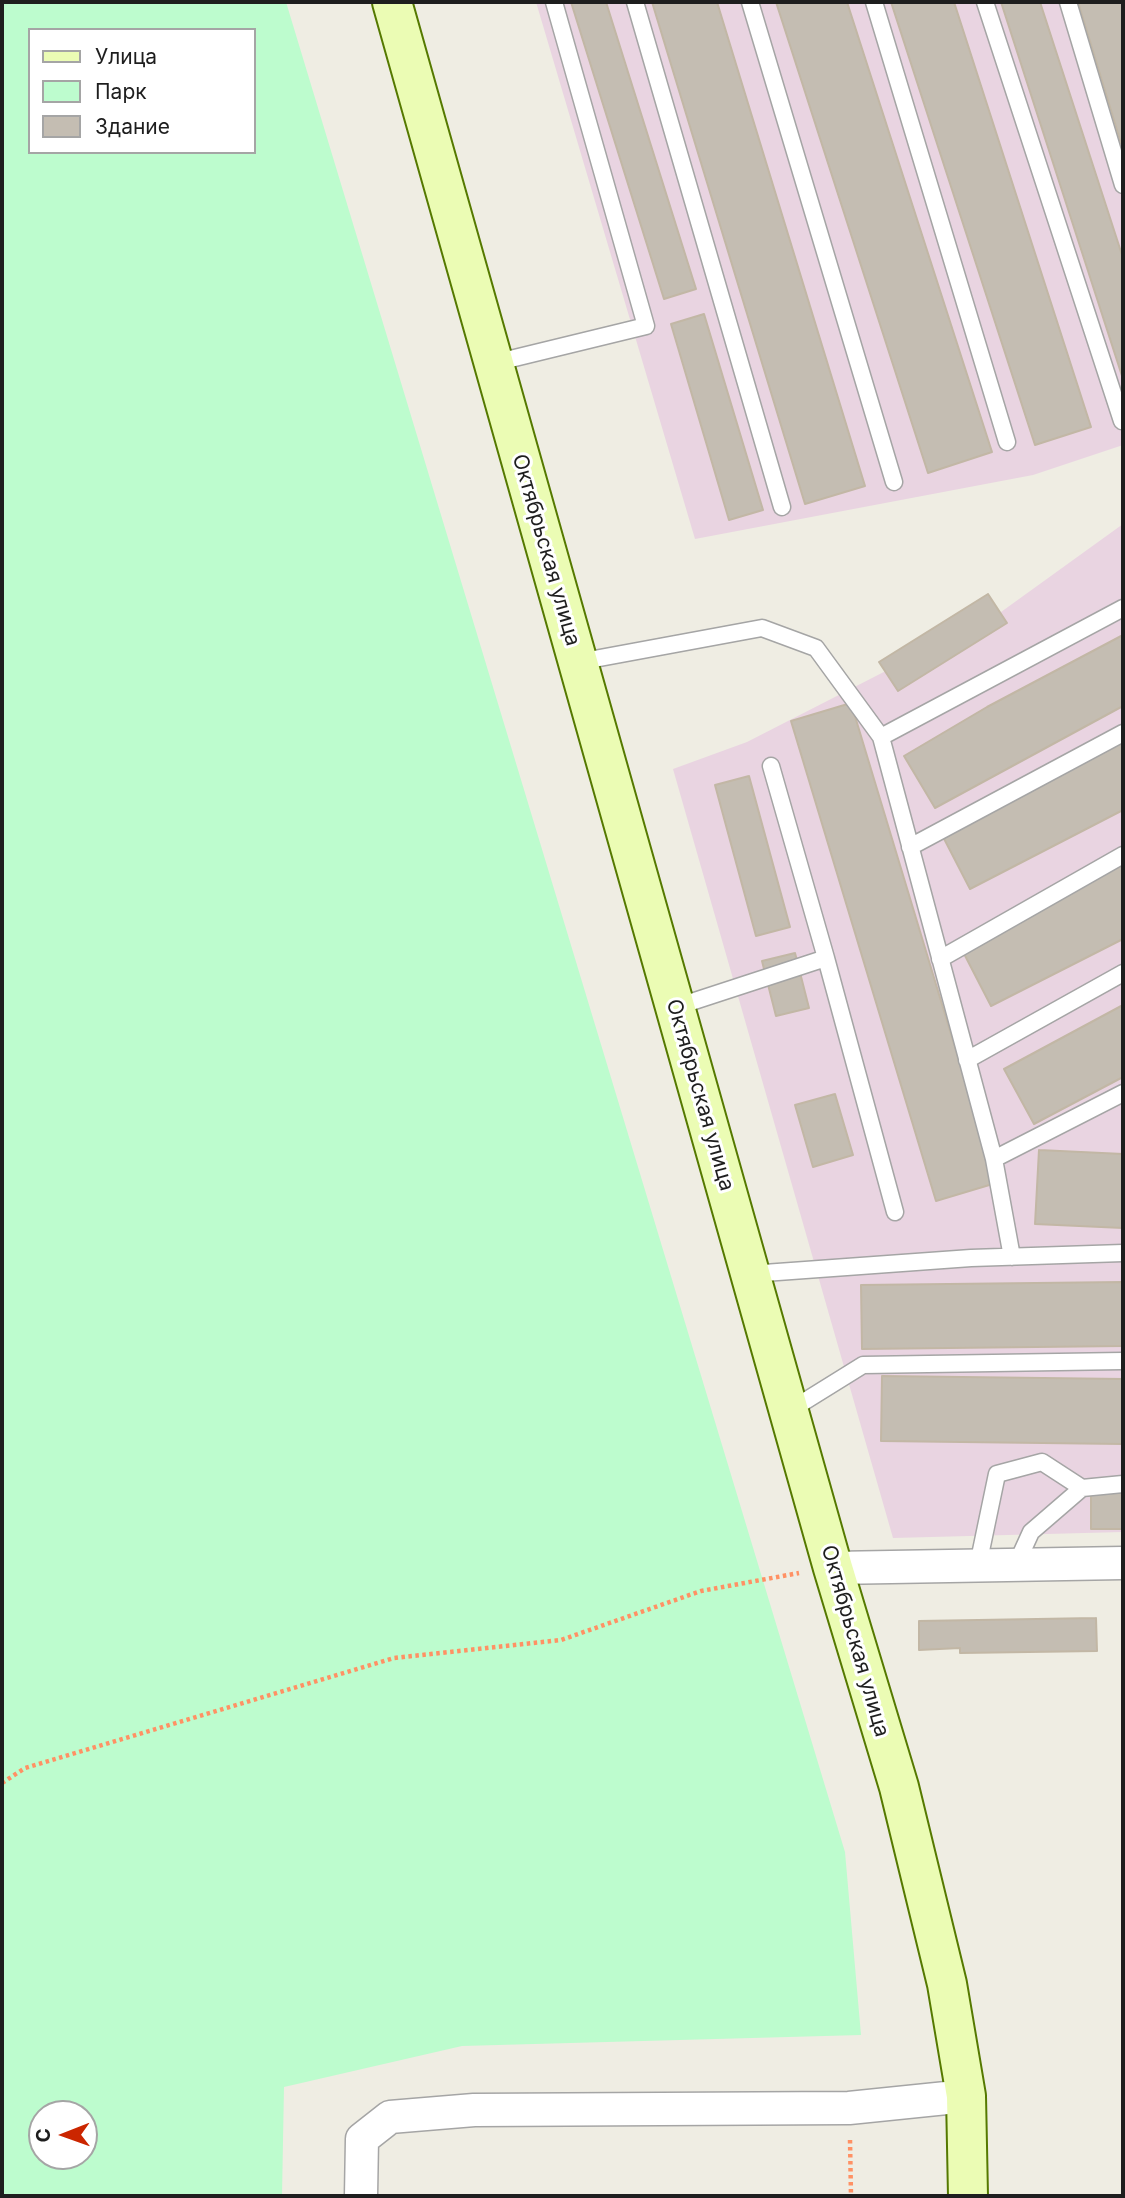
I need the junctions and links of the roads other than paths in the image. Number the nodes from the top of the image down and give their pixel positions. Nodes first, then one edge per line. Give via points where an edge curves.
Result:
1 (392, 2) edge
2 (554, 2) edge
3 (635, 2) edge
4 (750, 2) edge
5 (874, 2) edge
6 (985, 2) edge
7 (1068, 2) edge
8 (1123, 185) edge
9 (494, 363) junction
10 (1122, 421) edge
11 (1007, 442) dead end
12 (894, 482) dead end
13 (782, 507) dead end
14 (1123, 608) edge
15 (578, 662) junction
16 (1123, 733) edge
17 (881, 737) junction
18 (771, 766) dead end
19 (910, 847) junction
20 (1123, 855) edge
21 (826, 958) junction
22 (940, 959) junction
23 (1123, 973) edge
24 (676, 1007) junction
25 (967, 1059) junction
26 (1123, 1093) edge
27 (994, 1159) junction
28 (895, 1212) dead end
29 (1123, 1253) edge
30 (1012, 1257) junction
31 (750, 1274) junction
32 (1123, 1361) edge
33 (789, 1411) junction
34 (1123, 1484) edge
35 (1082, 1488) junction
36 (1123, 1563) edge
37 (978, 1565) junction
38 (1016, 1565) junction
39 (833, 1568) junction
40 (966, 2096) junction
41 (361, 2196) edge
42 (968, 2196) edge

1 - 9 main road, Октябрьская улица
2 - 9 lane via 646,326
3 - 13 lane
4 - 12 lane
5 - 11 lane
6 - 10 lane
7 - 8 lane
9 - 15 main road, Октябрьская улица
14 - 17 lane
15 - 17 lane via 762,628 816,648
15 - 24 main road, Октябрьская улица
16 - 19 lane
17 - 19 lane
18 - 21 lane
19 - 22 lane
20 - 22 lane
21 - 24 lane
21 - 28 lane
22 - 25 lane
23 - 25 lane
24 - 31 main road, Октябрьская улица
25 - 27 lane
26 - 27 lane
27 - 30 lane
29 - 30 lane
30 - 31 lane
31 - 33 main road, Октябрьская улица
32 - 33 lane via 863,1365
33 - 39 main road, Октябрьская улица
34 - 35 lane
35 - 37 lane via 1042,1462 997,1474
35 - 38 lane via 1031,1532
36 - 38 street
37 - 38 street
37 - 39 street
39 - 40 main road, Октябрьская улица via 902,1800 947,1984
40 - 41 street via 849,2108 474,2110 390,2117 362,2139
40 - 42 main road, Октябрьская улица

